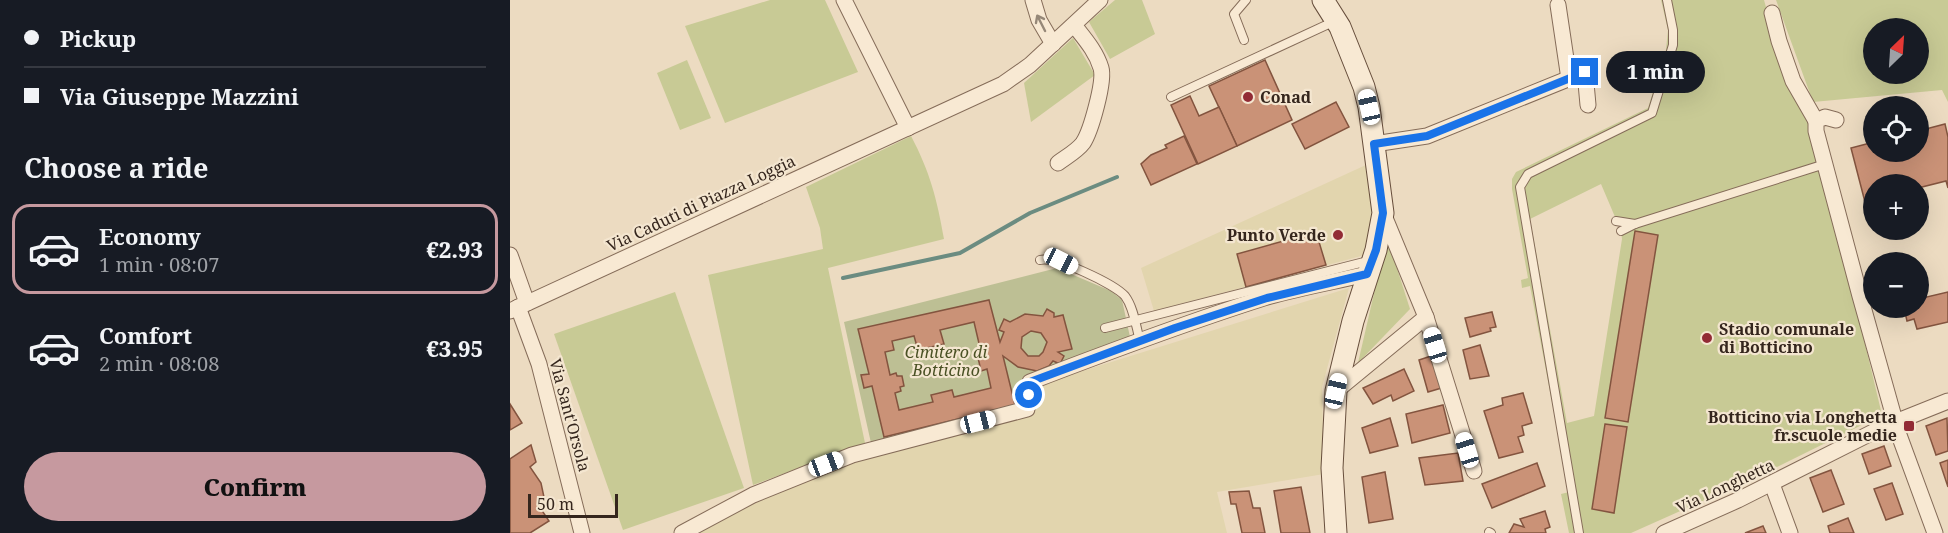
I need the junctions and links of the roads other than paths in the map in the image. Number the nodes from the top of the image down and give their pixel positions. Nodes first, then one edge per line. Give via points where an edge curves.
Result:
1 (844, 0) edge
2 (1033, 0) edge
3 (1100, 0) edge
4 (1246, 0) edge
5 (1323, 0) edge
6 (1667, 0) edge
7 (1558, 5) dead end
8 (1772, 13) dead end
9 (1074, 25) junction
10 (1340, 34) junction
11 (1244, 40) dead end
12 (1053, 44) junction
13 (1569, 79) junction
14 (1171, 97) dead end
15 (1588, 105) dead end
16 (1836, 120) dead end
17 (1816, 121) junction
18 (908, 128) junction
19 (1374, 144) junction
20 (1058, 163) dead end
21 (1825, 164) junction
22 (1383, 213) junction
23 (1619, 224) dead end
24 (510, 255) edge
25 (1040, 260) dead end
26 (1370, 267) junction
27 (518, 307) edge
28 (1426, 317) junction
29 (1135, 320) junction
30 (1105, 328) dead end
31 (1140, 341) junction
32 (1336, 391) junction
33 (1948, 401) edge
34 (1896, 422) junction
35 (1474, 474) dead end
36 (1772, 484) junction
37 (582, 533) edge
38 (682, 533) edge
39 (1336, 533) edge
40 (1579, 533) edge
41 (1664, 533) edge
42 (1790, 533) edge
43 (1935, 533) edge

1 - 18 street
12 -> 2 street
3 - 9 street, Via Caduti di Piazza Loggia
4 - 11 lane via 1234,14
5 - 10 street
6 - 40 lane via 1673,45 1652,113 1528,174 1520,187 1556,380
7 - 13 street
8 - 17 street via 1793,81
9 - 12 street, Via Caduti di Piazza Loggia
9 - 20 street via 1092,48 1102,70 1099,97 1082,145
10 - 14 lane via 1282,49
10 - 19 street via 1369,107
12 - 18 street, Via Caduti di Piazza Loggia via 1003,84
13 - 15 street via 1585,72
13 - 19 street via 1427,136
16 - 17 street via 1825,117
17 - 21 street
18 - 27 street, Via Caduti di Piazza Loggia
19 - 22 street
21 - 23 lane via 1635,224
21 - 34 street
22 - 26 street
22 - 28 street
24 - 27 street, Via Sant'Orsola
25 - 29 lane via 1061,261 1114,287 1125,297
26 - 29 lane
26 - 31 street
26 - 32 street
27 - 37 street, Via Sant'Orsola via 540,364
28 - 32 street
28 - 35 street
29 - 30 lane
29 - 31 lane
31 - 38 street via 1030,382 1027,409 852,454 753,495
32 - 39 street via 1332,468
33 - 34 street, Via Longhetta
34 - 36 street, Via Longhetta
34 - 43 street
36 - 41 street, Via Longhetta
36 - 42 street

